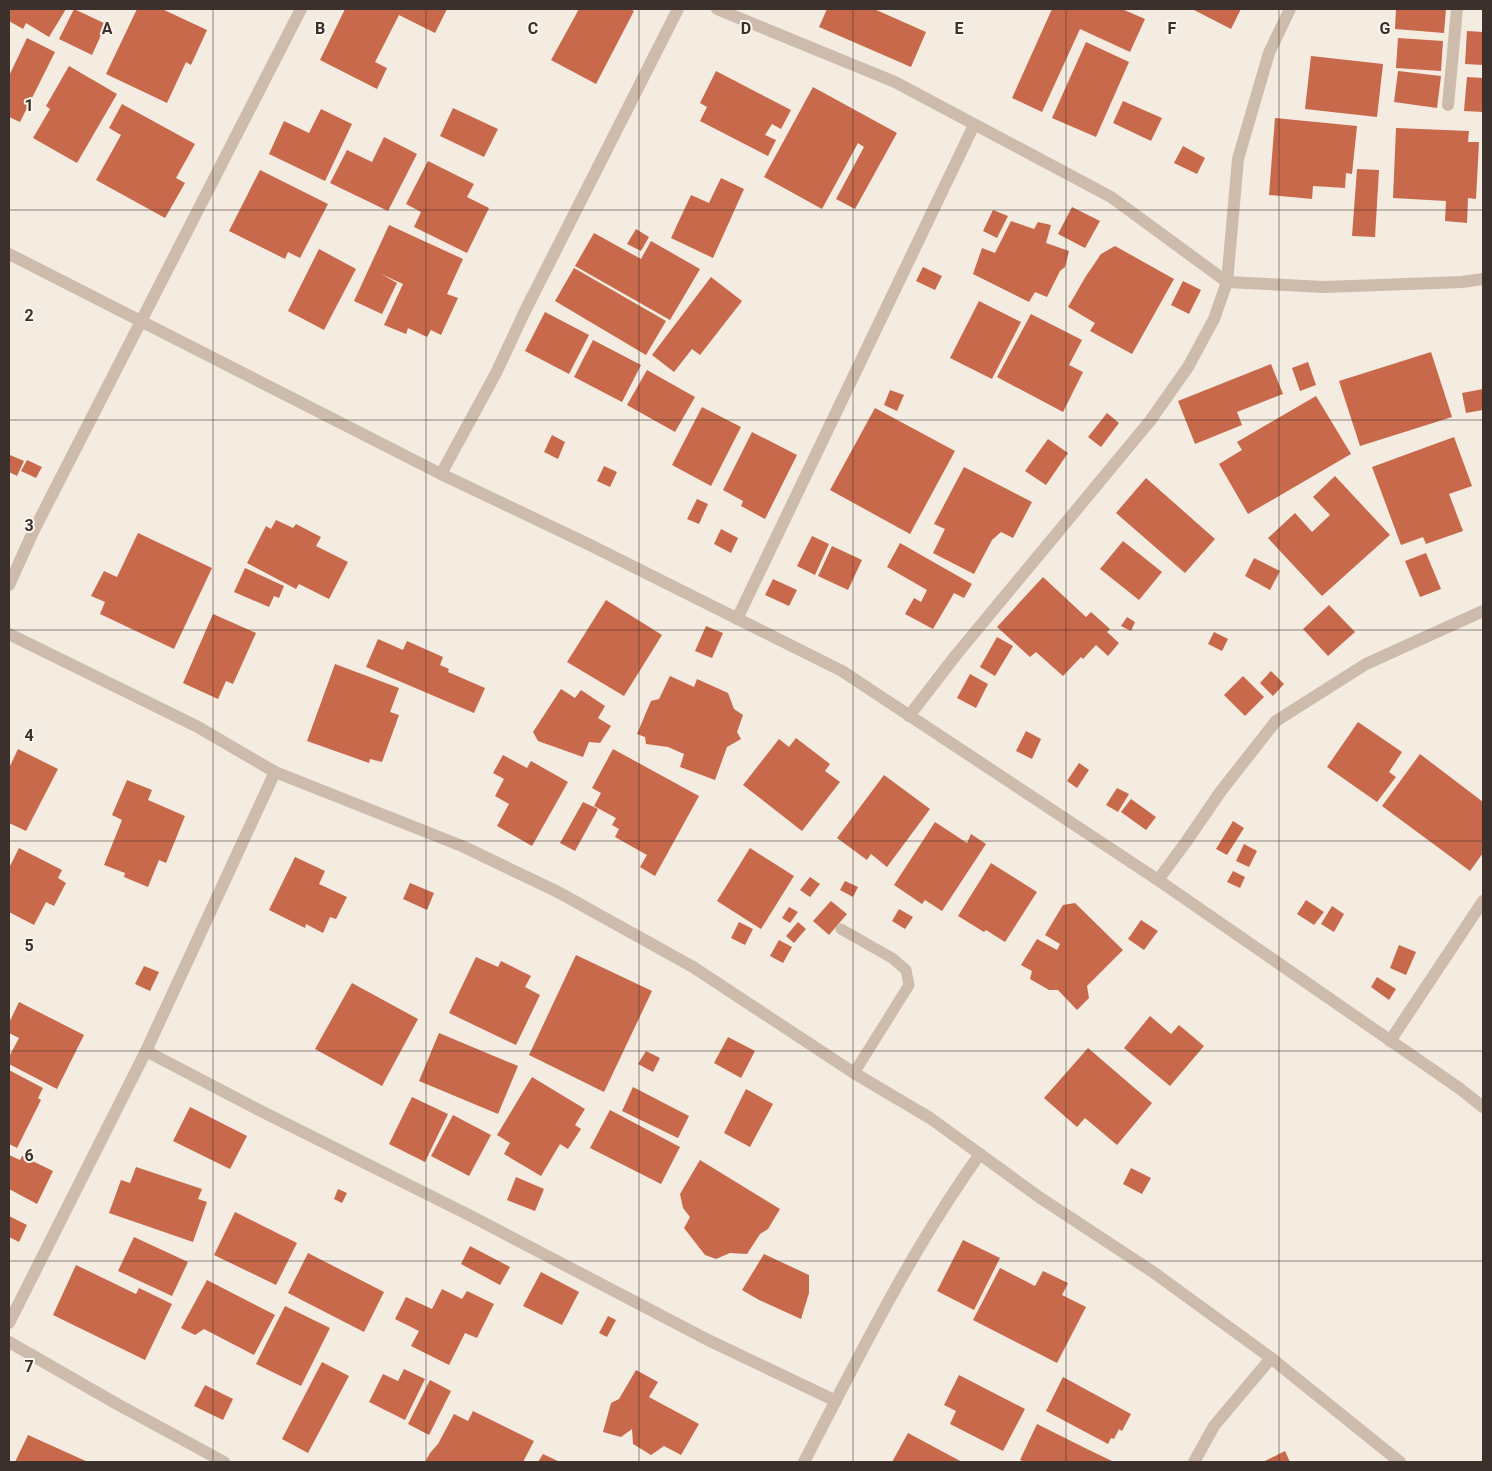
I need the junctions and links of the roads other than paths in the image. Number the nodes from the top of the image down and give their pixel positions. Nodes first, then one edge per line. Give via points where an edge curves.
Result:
1 (301, 9) edge
2 (678, 9) edge
3 (717, 9) edge
4 (1290, 9) edge
5 (1457, 9) edge
6 (1448, 105) dead end
7 (974, 125) junction
8 (9, 254) edge
9 (1483, 279) edge
10 (1227, 282) junction
11 (140, 320) junction
12 (441, 474) junction
13 (9, 584) edge
14 (1483, 611) edge
15 (737, 619) junction
16 (9, 634) edge
17 (909, 716) junction
18 (275, 772) junction
19 (1158, 880) junction
20 (1483, 901) edge
21 (841, 929) dead end
22 (1390, 1041) junction
23 (146, 1052) junction
24 (854, 1073) junction
25 (1483, 1107) edge
26 (980, 1154) junction
27 (9, 1323) edge
28 (9, 1342) edge
29 (1271, 1358) junction
30 (836, 1401) junction
31 (224, 1462) edge
32 (804, 1462) edge
33 (1194, 1462) edge
34 (1400, 1462) edge

1 - 11 street
2 - 12 street via 496,373
3 - 7 street via 895,82
4 - 10 street via 1269,53 1238,159
5 - 6 street
7 - 10 street via 1111,197
7 - 15 street
8 - 11 street
9 - 10 street via 1324,288
10 - 17 street via 1214,319 1188,367 1150,421
11 - 12 street
11 - 13 street via 32,532
12 - 15 street
14 - 19 street via 1366,664 1276,721
15 - 17 street via 842,671
16 - 18 street via 198,727
17 - 19 street
18 - 23 street
18 - 24 street via 462,846 558,892 693,967
19 - 22 street
20 - 22 street
21 - 24 lane via 892,958 906,970 909,985
22 - 25 street
23 - 27 street
23 - 30 street via 493,1227 708,1340
24 - 26 street via 930,1118
26 - 29 street via 1153,1272
26 - 30 street via 913,1259
28 - 31 street
29 - 33 street via 1214,1426
29 - 34 street
30 - 32 street

